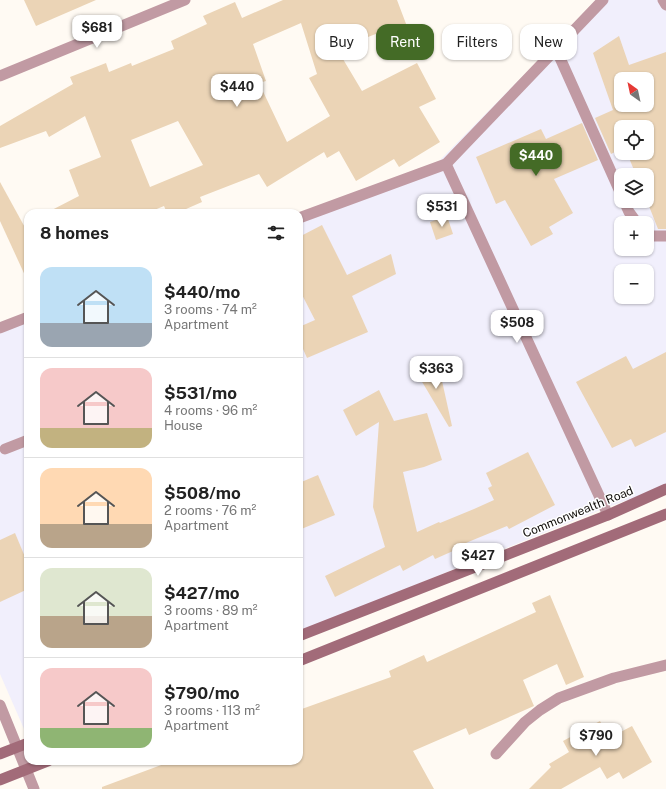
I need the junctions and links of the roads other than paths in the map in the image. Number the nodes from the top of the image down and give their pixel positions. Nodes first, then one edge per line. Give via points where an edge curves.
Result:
1 (185, 0) edge
2 (603, 0) edge
3 (663, 0) edge
4 (666, 5) edge
5 (577, 27) edge
6 (545, 60) edge
7 (561, 60) edge
8 (0, 76) edge
9 (446, 164) junction
10 (614, 178) edge
11 (303, 217) edge
12 (654, 236) edge
13 (666, 236) edge
14 (24, 319) edge
15 (0, 328) edge
16 (24, 442) edge
17 (5, 449) dead end
18 (666, 489) edge
19 (666, 514) edge
20 (608, 515) junction
21 (303, 634) edge
22 (303, 659) edge
23 (666, 665) edge
24 (0, 705) edge
25 (24, 744) edge
26 (16, 747) junction
27 (0, 754) edge
28 (496, 754) dead end
29 (38, 765) edge
30 (26, 770) junction
31 (0, 780) edge
32 (34, 789) edge

1 - 8 street
2 - 5 street
3 - 4 street
6 - 9 street
7 - 10 street
9 - 11 street
9 - 20 street
12 - 13 street
14 - 15 street
16 - 17 street
18 - 20 main road, Commonwealth Road
19 - 22 main road
20 - 21 main road, Commonwealth Road
23 - 28 street via 614,678 559,698 525,722
24 - 26 street
25 - 26 main road
26 - 27 main road
26 - 30 street
29 - 30 main road
30 - 31 main road
30 - 32 street

